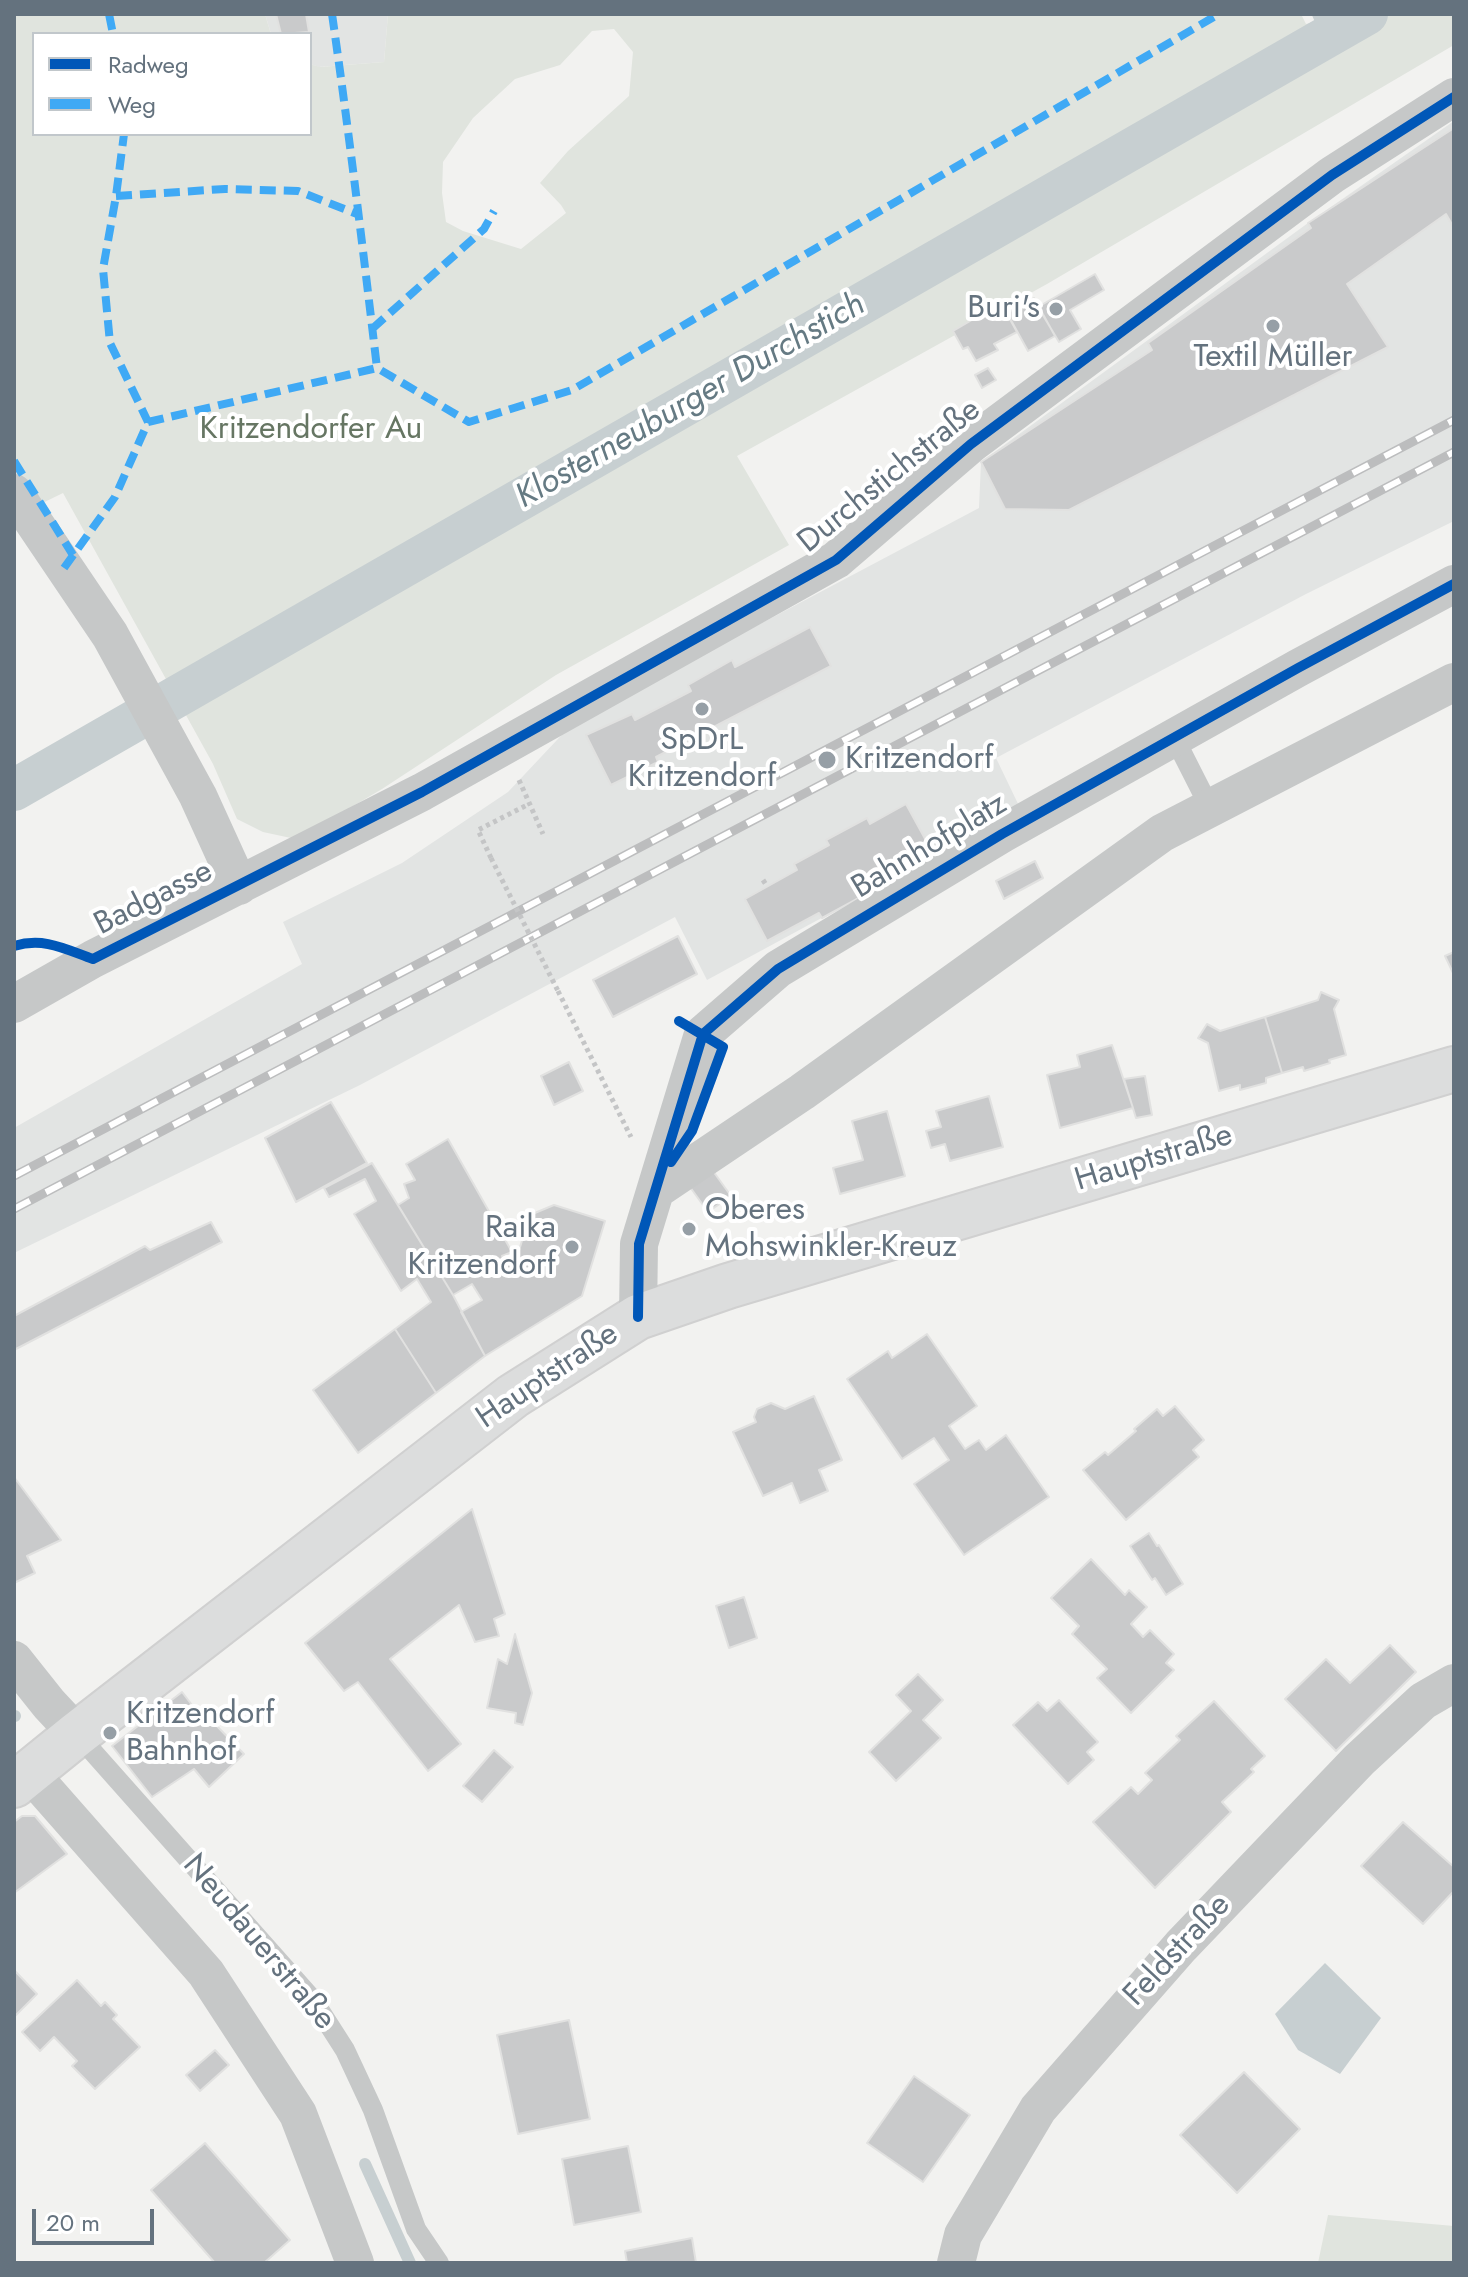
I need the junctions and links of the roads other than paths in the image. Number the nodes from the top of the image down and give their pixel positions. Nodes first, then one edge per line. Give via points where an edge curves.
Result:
1 (1454, 97) edge
2 (18, 508) edge
3 (1454, 584) edge
4 (1454, 682) edge
5 (1174, 737) junction
6 (1210, 808) junction
7 (239, 886) junction
8 (14, 1004) edge
9 (1454, 1069) edge
10 (656, 1190) junction
11 (638, 1317) junction
12 (14, 1660) edge
13 (1454, 1683) edge
14 (77, 1734) junction
15 (22, 1779) edge
16 (355, 2263) edge
17 (439, 2263) edge
18 (956, 2263) edge

1 - 7 street, Durchstichstraße via 1332,175 971,444 836,560 422,792
2 - 7 street, Badgasse via 110,635 198,796
3 - 5 street, Bahnhofplatz
4 - 6 street
5 - 6 lane
5 - 10 street, Bahnhofplatz via 1002,834 767,978 703,1034
6 - 10 street via 1162,833 802,1092
7 - 8 street, Badgasse
9 - 11 main road, Hauptstraße
10 - 11 street, Bahnhofplatz via 639,1244
11 - 14 main road, Hauptstraße via 513,1396
12 - 14 street
13 - 18 street, Feldstraße via 1423,1701 1359,1760 1181,1946 1038,2109 963,2235
14 - 15 main road, Hauptstraße
14 - 17 lane, Neudauerstraße via 313,2000 345,2050 416,2229
15 - 16 street, Neudauerstraße via 206,1973 298,2114

